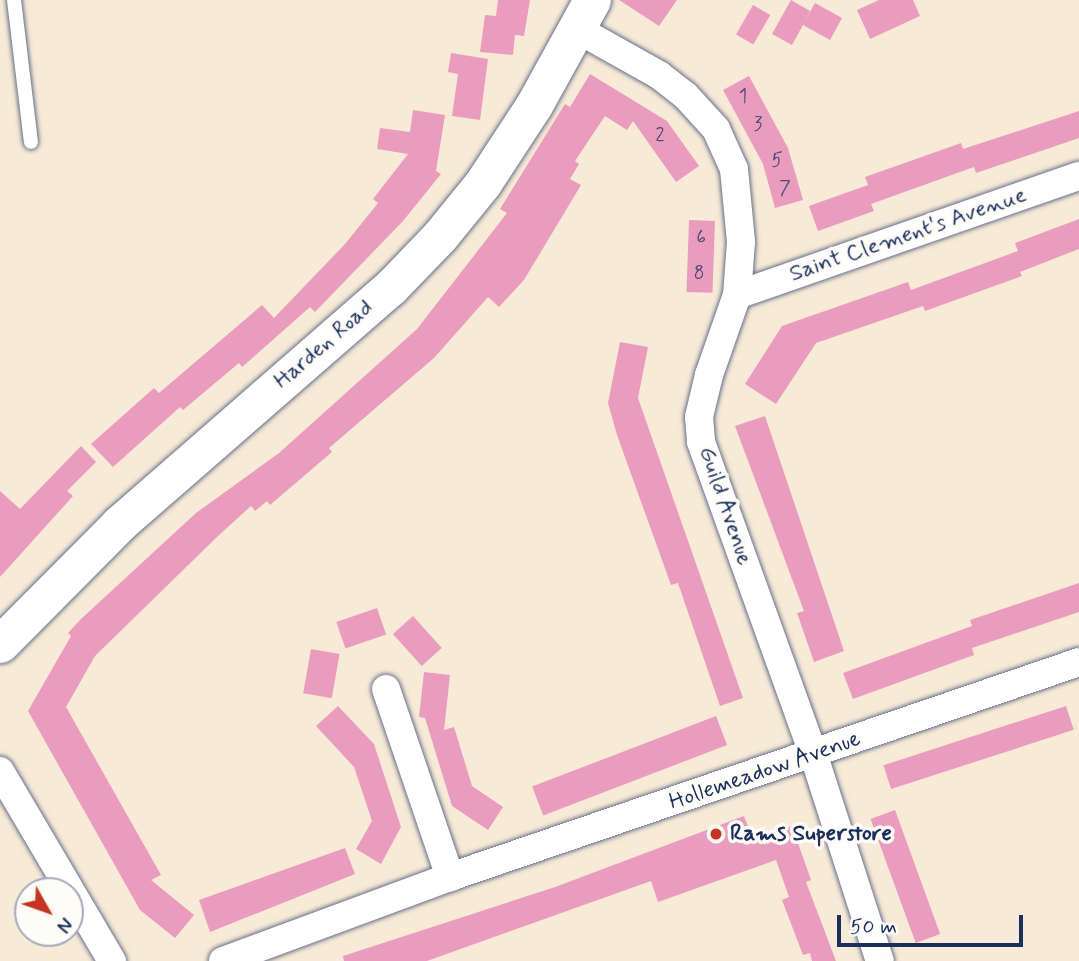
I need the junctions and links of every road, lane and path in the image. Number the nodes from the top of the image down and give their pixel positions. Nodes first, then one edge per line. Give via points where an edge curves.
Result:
1 (15, 0) edge
2 (585, 14) edge
3 (32, 142) dead end
4 (1079, 176) edge
5 (737, 295) junction
6 (0, 644) edge
7 (1079, 662) edge
8 (386, 689) dead end
9 (814, 756) junction
10 (0, 771) edge
11 (450, 877) junction
12 (112, 961) edge
13 (223, 961) edge
14 (880, 961) edge

1 - 3 lane
2 - 5 street, Guild Avenue via 716,129 734,169 740,242
2 - 6 street, Harden Road via 483,183 440,236 390,288 120,524
4 - 5 street, Saint Clement's Avenue
5 - 9 street, Guild Avenue via 709,375 699,417 701,442
7 - 9 street, Hollemeadow Avenue
8 - 11 street
9 - 11 street, Hollemeadow Avenue
9 - 14 street, Guild Avenue
10 - 12 street
11 - 13 street, Hollemeadow Avenue

